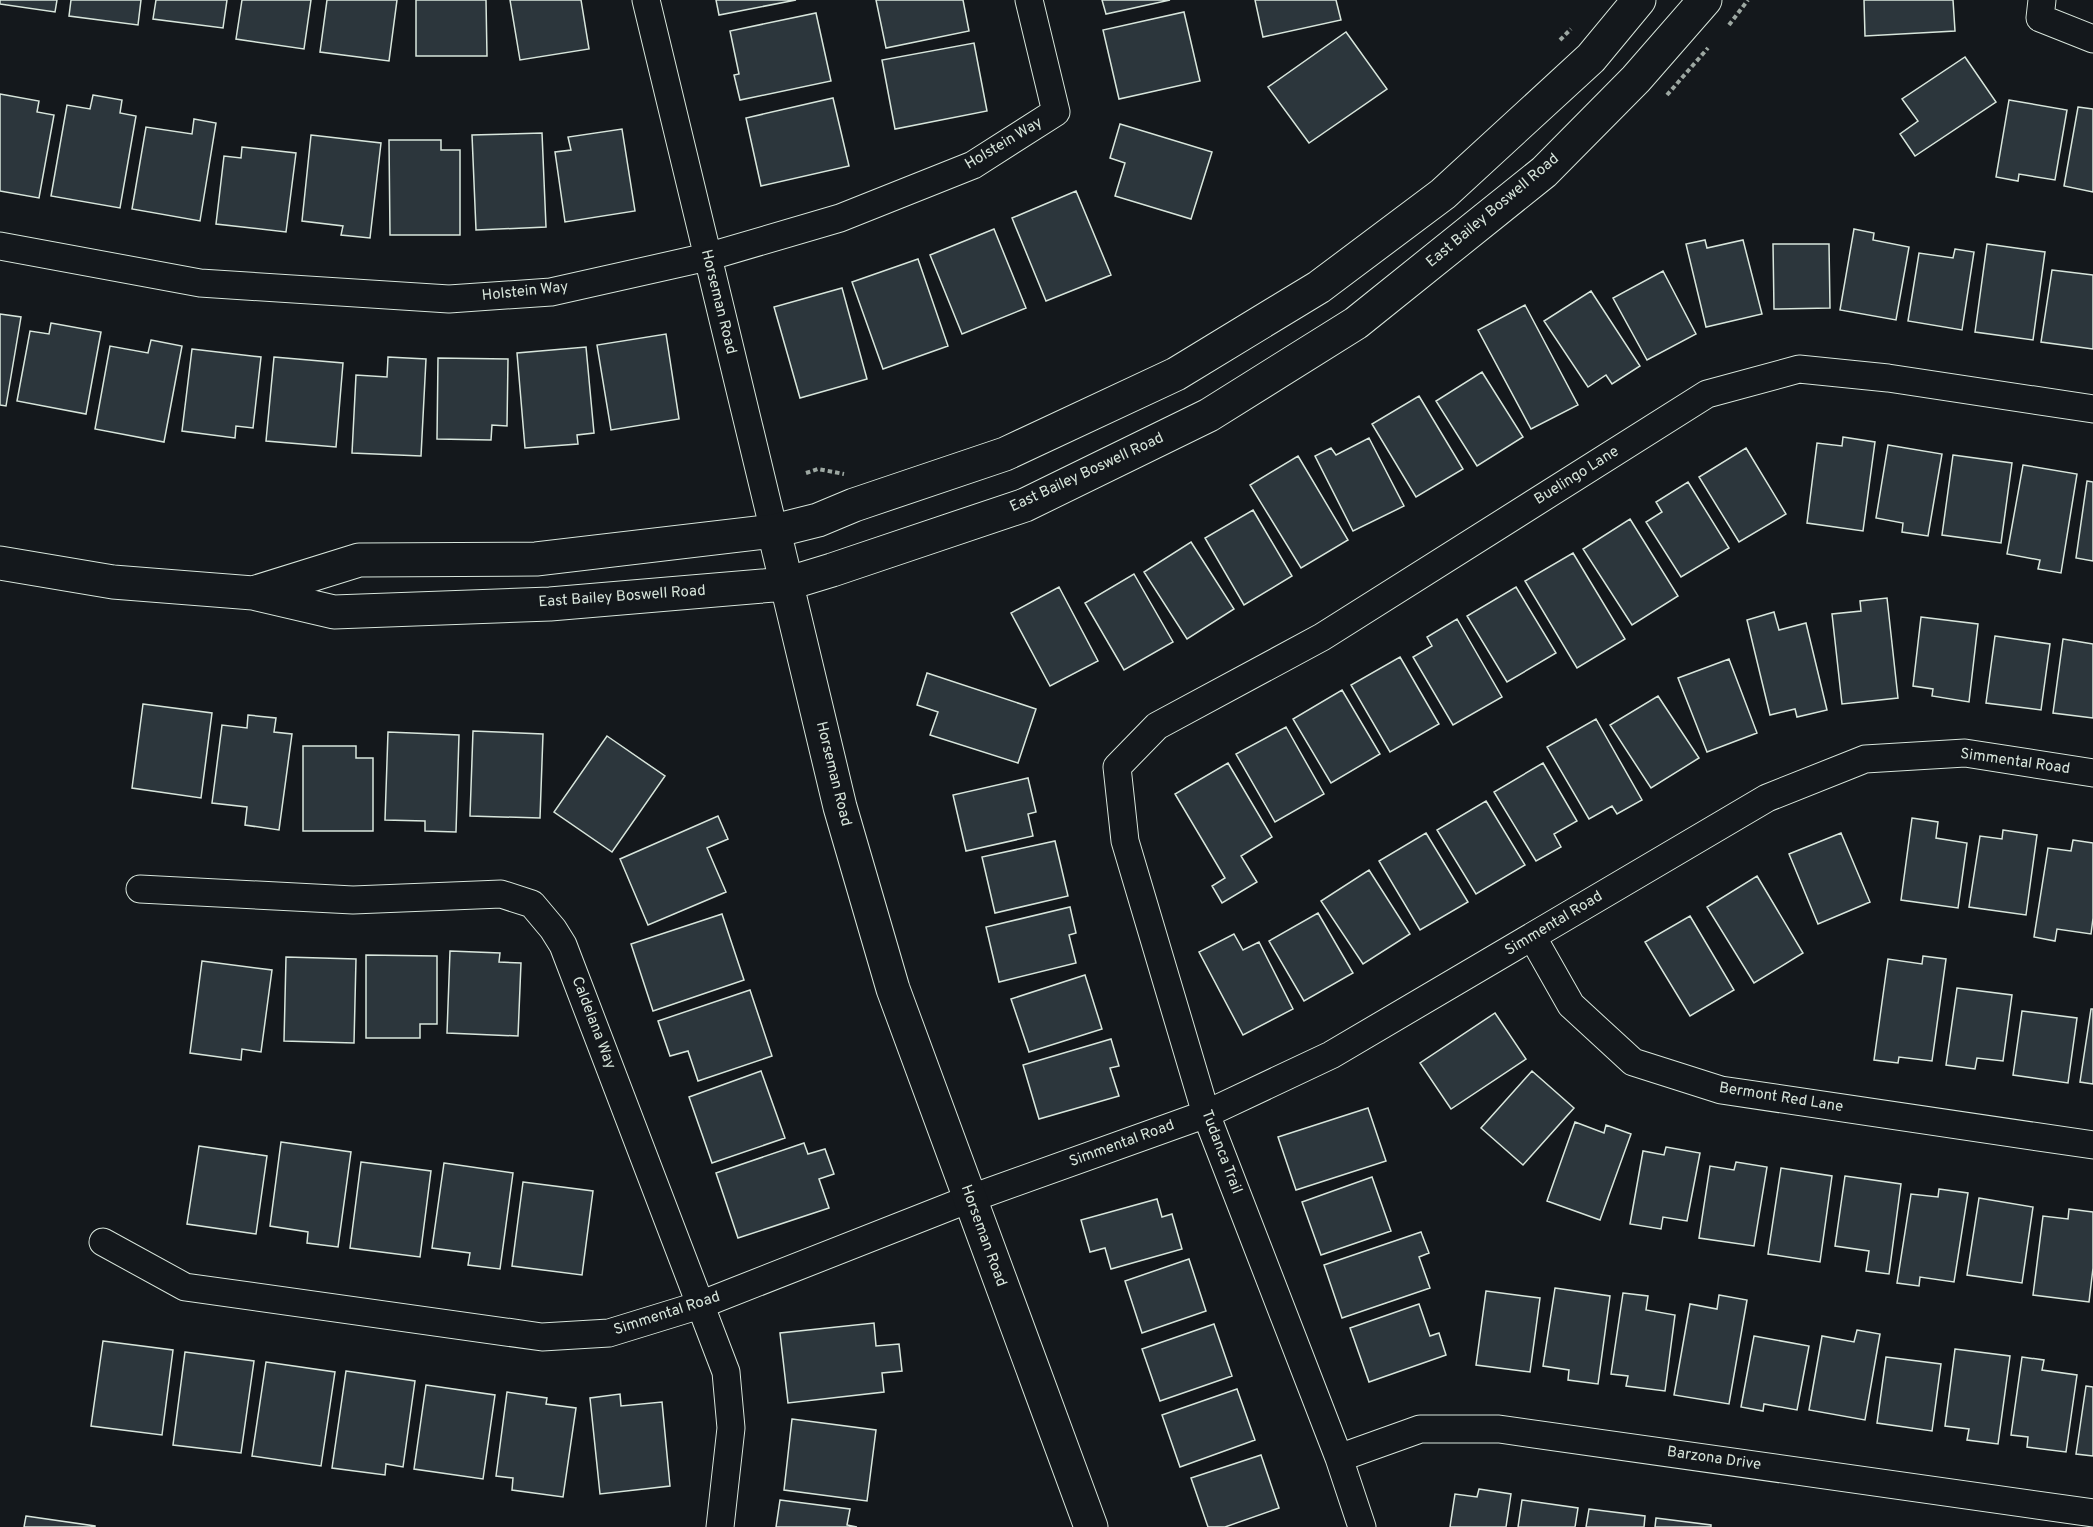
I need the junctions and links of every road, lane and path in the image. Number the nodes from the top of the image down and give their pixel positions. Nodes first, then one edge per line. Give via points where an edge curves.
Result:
1 (646, 0) edge
2 (1029, 0) edge
3 (1639, 0) edge
4 (1705, 0) edge
5 (2041, 9) edge
6 (1576, 24) dead end
7 (2093, 39) edge
8 (1553, 47) dead end
9 (0, 246) edge
10 (707, 257) junction
11 (2093, 409) edge
12 (806, 472) dead end
13 (854, 472) dead end
14 (774, 531) junction
15 (0, 563) edge
16 (786, 584) junction
17 (253, 593) junction
18 (1117, 767) joint
19 (2093, 773) edge
20 (140, 889) dead end
21 (1533, 938) junction
22 (1206, 1114) junction
23 (2093, 1145) edge
24 (969, 1199) junction
25 (103, 1242) dead end
26 (700, 1305) junction
27 (1338, 1458) junction
28 (2093, 1513) edge
29 (720, 1527) edge
30 (1091, 1527) edge
31 (1362, 1527) edge

1 - 10 street, Horseman Road
2 - 10 street, Holstein Way via 1056,112 973,165 840,218
3 - 14 street, East Bailey Boswell Road via 1591,58 1443,194 1319,287 1176,374 1005,454 818,520
4 - 16 street, East Bailey Boswell Road via 1636,79 1544,172 1356,323 1209,415 1025,505
5 - 7 street
6 - 8 path
9 - 10 street, Holstein Way via 200,283 449,299 551,292
10 - 14 street, Horseman Road
11 - 18 street, Buelingo Lane via 1888,378 1799,369 1707,394 1322,637 1157,726
12 - 13 path
14 - 16 street, Horseman Road
14 - 17 street, East Bailey Boswell Road via 536,559 358,560
15 - 17 street, East Bailey Boswell Road via 113,582
16 - 17 street, East Bailey Boswell Road via 550,604 334,612
16 - 24 street, Horseman Road via 840,807 893,989
18 - 22 street, Tudanca Trail via 1125,841
19 - 21 street, Simmental Road via 1965,753 1865,759 1767,798
20 - 26 street, Caldelana Way via 353,900 501,894 532,903 563,945
21 - 22 street, Simmental Road via 1330,1055
21 - 23 street, Bermont Red Lane via 1571,1005 1633,1062 1722,1090
22 - 24 street, Simmental Road
22 - 27 street, Tudanca Trail
24 - 26 street, Simmental Road
24 - 30 street, Horseman Road
25 - 26 street, Simmental Road via 185,1287 542,1337 609,1333
26 - 29 street, Caldelana Way via 726,1372 731,1428
27 - 28 street, Barzona Drive via 1420,1429 1499,1429
27 - 31 street, Tudanca Trail

